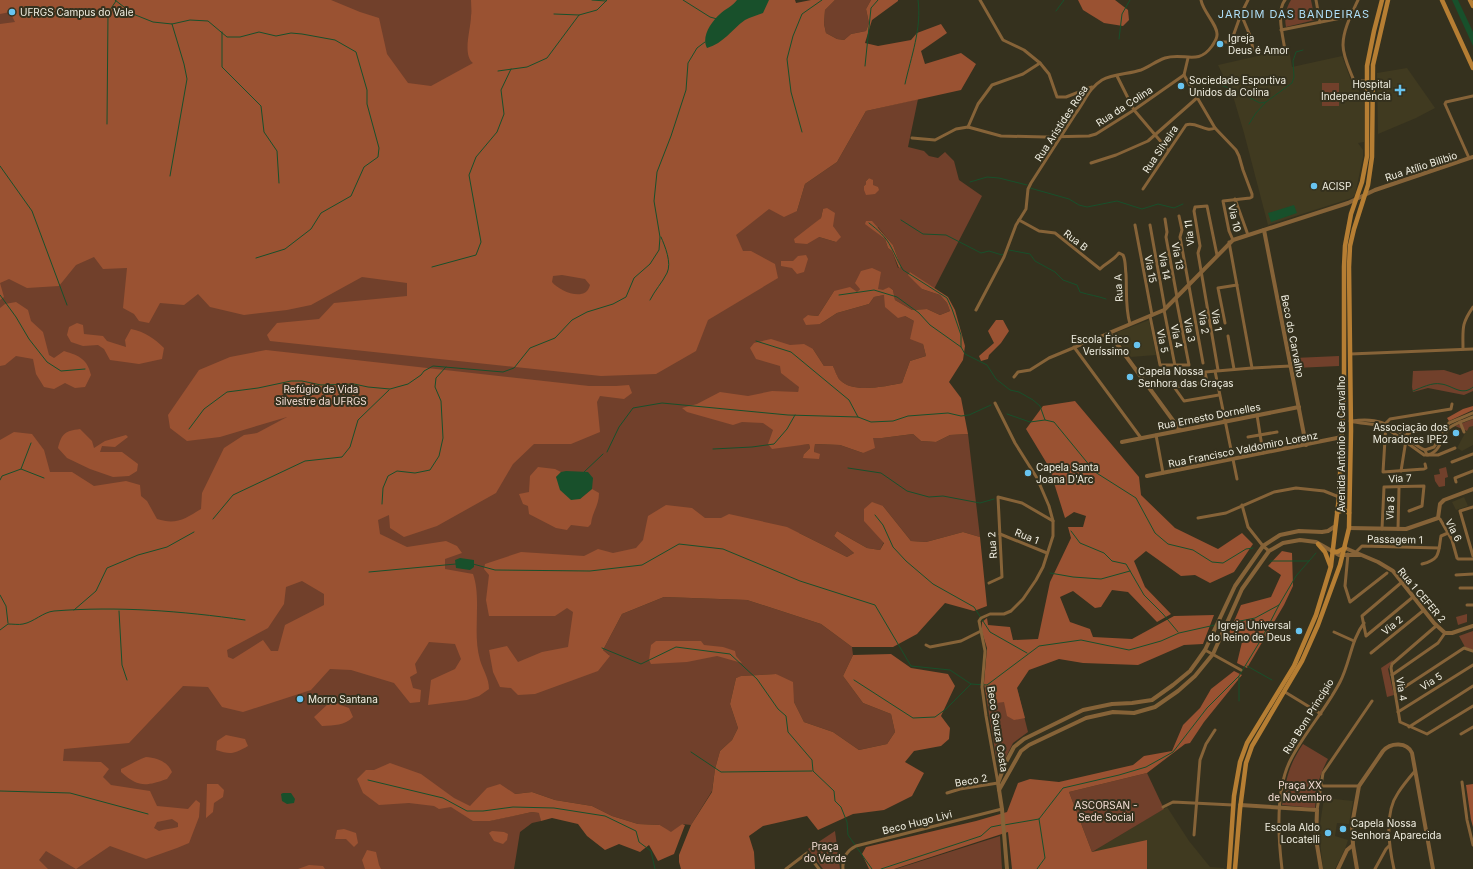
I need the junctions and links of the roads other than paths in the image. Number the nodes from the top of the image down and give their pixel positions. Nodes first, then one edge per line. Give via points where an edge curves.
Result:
1 (980, 0) edge
2 (1200, 0) edge
3 (1248, 0) edge
4 (1285, 0) edge
5 (1316, 0) edge
6 (1358, 0) edge
7 (1382, 0) edge
8 (1388, 0) edge
9 (1442, 0) edge
10 (1470, 0) edge
11 (1473, 6) edge
12 (1241, 14) junction
13 (1351, 16) junction
14 (1320, 22) junction
15 (1281, 30) junction
16 (1215, 42) junction
17 (1253, 50) dead end
18 (1285, 50) dead end
19 (1188, 58) junction
20 (1040, 63) junction
21 (1473, 68) edge
22 (1184, 75) junction
23 (1117, 76) junction
24 (1366, 81) junction
25 (1092, 87) junction
26 (1473, 96) edge
27 (1198, 97) junction
28 (1134, 110) junction
29 (968, 128) junction
30 (1215, 128) junction
31 (1156, 135) junction
32 (1061, 136) junction
33 (912, 138) dead end
34 (1168, 150) junction
35 (1471, 158) edge
36 (1092, 163) dead end
37 (1362, 182) junction
38 (1368, 185) junction
39 (1143, 189) dead end
40 (1375, 190) junction
41 (1366, 194) junction
42 (1235, 199) junction
43 (1356, 200) junction
44 (1179, 216) dead end
45 (1165, 219) dead end
46 (1019, 220) junction
47 (1135, 225) dead end
48 (1150, 225) dead end
49 (1264, 230) junction
50 (1248, 236) junction
51 (1231, 241) junction
52 (1119, 253) joint
53 (1217, 255) junction
54 (1201, 272) junction
55 (1189, 285) junction
56 (1237, 285) junction
57 (1177, 298) junction
58 (1473, 307) edge
59 (976, 310) dead end
60 (1164, 310) junction
61 (1151, 316) junction
62 (1225, 323) dead end
63 (1130, 324) junction
64 (1109, 333) junction
65 (1228, 336) dead end
66 (1074, 347) junction
67 (1463, 349) junction
68 (1473, 349) edge
69 (1350, 354) junction
70 (1203, 363) dead end
71 (1189, 365) joint
72 (1175, 366) junction
73 (1291, 366) junction
74 (1252, 368) junction
75 (1234, 369) junction
76 (1216, 370) junction
77 (1014, 377) dead end
78 (1219, 395) junction
79 (995, 403) dead end
80 (1452, 404) dead end
81 (1299, 407) junction
82 (1473, 413) edge
83 (1256, 415) junction
84 (1473, 417) edge
85 (1459, 418) junction
86 (1224, 421) junction
87 (1343, 421) junction
88 (1350, 421) junction
89 (1460, 422) junction
90 (1386, 423) junction
91 (1385, 427) junction
92 (1433, 428) dead end
93 (1180, 430) junction
94 (1276, 432) dead end
95 (1464, 432) dead end
96 (1156, 435) junction
97 (1260, 435) junction
98 (1248, 437) dead end
99 (1342, 437) junction
100 (1351, 437) junction
101 (1406, 437) junction
102 (1141, 438) junction
103 (1122, 442) dead end
104 (1406, 442) junction
105 (1306, 445) junction
106 (1455, 448) dead end
107 (1425, 450) junction
108 (1263, 453) junction
109 (1473, 454) edge
110 (1427, 455) junction
111 (1233, 459) junction
112 (1452, 462) dead end
113 (1425, 464) dead end
114 (1401, 471) junction
115 (1473, 471) edge
116 (1163, 473) junction
117 (1147, 476) dead end
118 (1237, 479) dead end
119 (1456, 482) dead end
120 (1399, 488) junction
121 (1473, 489) edge
122 (1339, 497) junction
123 (1242, 505) junction
124 (1473, 507) edge
125 (1409, 511) dead end
126 (1337, 512) junction
127 (1350, 513) junction
128 (1198, 518) dead end
129 (1438, 518) junction
130 (1053, 521) junction
131 (1334, 526) junction
132 (1349, 528) junction
133 (1382, 529) junction
134 (1398, 529) junction
135 (1313, 532) junction
136 (1448, 533) junction
137 (1000, 534) junction
138 (1312, 542) junction
139 (1318, 544) junction
140 (1263, 546) junction
141 (1345, 548) junction
142 (1439, 548) junction
143 (1269, 551) junction
144 (1332, 551) junction
145 (1047, 553) junction
146 (1354, 553) junction
147 (1345, 555) junction
148 (1473, 558) edge
149 (1422, 564) dead end
150 (1331, 566) junction
151 (1386, 573) dead end
152 (1473, 574) edge
153 (1456, 575) dead end
154 (1402, 582) junction
155 (989, 583) dead end
156 (1460, 588) dead end
157 (1473, 588) edge
158 (1413, 597) junction
159 (1467, 605) dead end
160 (1473, 605) edge
161 (1424, 610) junction
162 (1364, 624) junction
163 (1436, 626) junction
164 (1473, 626) edge
165 (981, 631) junction
166 (1334, 632) dead end
167 (1444, 633) junction
168 (1354, 641) junction
169 (926, 645) dead end
170 (1205, 650) junction
171 (1473, 651) edge
172 (1371, 653) dead end
173 (1213, 654) junction
174 (1473, 664) edge
175 (1241, 670) dead end
176 (1392, 675) junction
177 (1173, 685) junction
178 (1473, 686) edge
179 (1400, 690) dead end
180 (1178, 691) junction
181 (1285, 692) junction
182 (1372, 701) dead end
183 (1112, 704) junction
184 (1473, 706) edge
185 (1113, 712) junction
186 (1398, 712) junction
187 (1321, 714) junction
188 (1410, 727) junction
189 (1473, 727) edge
190 (1215, 730) dead end
191 (1461, 734) dead end
192 (1416, 770) junction
193 (1462, 782) dead end
194 (998, 784) junction
195 (1320, 786) junction
196 (1359, 786) junction
197 (999, 790) junction
198 (947, 793) dead end
199 (1234, 797) junction
200 (1196, 802) junction
201 (1233, 805) junction
202 (1240, 805) junction
203 (1163, 807) dead end
204 (1279, 808) junction
205 (1002, 809) junction
206 (1317, 810) junction
207 (1240, 814) junction
208 (1194, 835) dead end
209 (1353, 845) junction
210 (1473, 845) edge
211 (1389, 846) junction
212 (791, 865) junction
213 (794, 868) edge
214 (1236, 868) edge
215 (786, 869) edge
216 (819, 869) edge
217 (843, 869) edge
218 (1007, 869) edge
219 (1230, 869) edge
220 (1282, 869) edge
221 (1321, 869) edge
222 (1338, 869) edge
223 (1357, 869) edge
224 (1375, 869) edge
225 (1394, 869) edge
226 (1434, 869) edge

1 - 20 street via 1003,40 1024,50
2 - 16 street via 1215,28
3 - 12 street
4 - 15 street via 1281,6
5 - 14 street
6 - 13 street
7 - 24 main road, Avenida Antônio de Carvalho
8 - 38 main road, Avenida Antônio de Carvalho via 1372,65 1372,156
9 - 21 main road
10 - 11 main road
12 - 16 street via 1231,42
12 - 17 street
13 - 14 street
13 - 24 street via 1344,38 1345,55 1354,81
14 - 15 street
15 - 18 street
16 - 19 street, Rua Aristides Rosa via 1207,54 1199,58
19 - 22 street
19 - 23 street, Rua Aristides Rosa via 1164,58 1142,70
20 - 25 street via 1050,74 1057,97
20 - 29 street via 1023,74 993,85 978,104
22 - 27 street
22 - 28 street, Rua da Colina
23 - 25 street, Rua Aristides Rosa via 1103,79
23 - 28 street
24 - 37 main road, Avenida Antônio de Carvalho via 1367,156
25 - 32 street, Rua Aristides Rosa
26 - 35 street via 1445,104
27 - 30 street
27 - 31 street
28 - 31 street
28 - 32 street, Rua da Colina via 1096,134
29 - 32 street, Rua da Colina via 1002,136
29 - 33 street, Rua da Colina via 956,129 935,140
30 - 34 street, Rua Silveira via 1209,130 1191,123 1186,124
30 - 42 street via 1236,150 1252,194 1250,198
31 - 34 street
31 - 36 street via 1135,147
32 - 46 street, Rua Aristides Rosa via 1031,183 1026,210
34 - 39 street, Rua Silveira
35 - 40 street, Rua Atílio Bilibio
37 - 41 main road
37 - 43 main road, Avenida Antônio de Carvalho
38 - 40 street, Rua Atílio Bilibio
38 - 41 main road, Avenida Antônio de Carvalho
40 - 41 street, Rua Atílio Bilibio
41 - 43 street, Rua Atílio Bilibio
41 - 69 main road, Avenida Antônio de Carvalho via 1350,246
42 - 50 street, Via 10
42 - 51 street, Via 10 via 1223,201
43 - 49 street, Rua Atílio Bilibio
43 - 87 main road, Avenida Antônio de Carvalho via 1344,253
44 - 55 street, Via 2 via 1182,230 1180,237
45 - 57 street, Via 13
46 - 52 street, Rua B via 1039,231 1054,233 1100,268 1115,260
46 - 59 street, Rua Aristides Rosa via 1004,257
47 - 61 street, Via 15
48 - 60 street, Via 14
49 - 50 street, Rua Atílio Bilibio
49 - 73 street, Beco do Carvalho
50 - 51 street, Rua Atílio Bilibio
51 - 53 street
51 - 56 street
52 - 63 street, Rua A via 1124,258 1127,314
53 - 54 street
53 - 54 street, Via 11 via 1207,206 1195,207
54 - 55 street
54 - 76 street, Via 1
55 - 57 street
55 - 70 street, Via 2
56 - 62 street via 1218,288
56 - 74 street
57 - 60 street
57 - 71 street, Via 3
58 - 67 street via 1463,326
60 - 61 street
60 - 72 street, Via 4
61 - 63 street
61 - 72 street, Via 5 via 1159,364
63 - 64 street
64 - 66 street
64 - 93 street
65 - 75 street
66 - 77 street via 1030,370 1018,372
66 - 102 street
67 - 68 street
67 - 69 street
69 - 88 main road, Avenida Antônio de Carvalho
71 - 72 street, Via 5
73 - 74 street
73 - 81 street, Beco do Carvalho
74 - 75 street
75 - 76 street
76 - 78 street, Via 1
76 - 78 street via 1205,372 1206,382 1174,387 1184,401
78 - 86 street, Via 1
79 - 130 street via 1015,443 1038,478
80 - 90 street via 1450,409 1390,419
81 - 83 street, Rua Ernesto Dornelles
81 - 105 street, Beco do Carvalho
82 - 85 street
83 - 86 street, Rua Ernesto Dornelles
83 - 97 street
84 - 89 street
85 - 89 street
85 - 107 street via 1446,426 1434,447
86 - 93 street, Rua Ernesto Dornelles
86 - 111 street, Via 1
87 - 88 main road
87 - 99 main road, Avenida Antônio de Carvalho
88 - 90 street
88 - 91 street
88 - 100 main road, Avenida Antônio de Carvalho
89 - 95 street
89 - 110 street via 1451,427 1438,449
90 - 91 street
90 - 101 street
91 - 104 street
91 - 114 street via 1383,472
92 - 101 street via 1408,433
93 - 96 street, Rua Ernesto Dornelles
94 - 97 street
96 - 102 street, Rua Ernesto Dornelles
96 - 116 street
97 - 98 street
97 - 108 street
99 - 100 main road
99 - 105 street, Rua Francisco Valdomiro Lorenz
99 - 122 main road, Avenida Antônio de Carvalho
100 - 127 main road, Avenida Antônio de Carvalho
101 - 104 street
101 - 107 street
102 - 103 street, Rua Ernesto Dornelles
104 - 110 street
104 - 114 street
105 - 108 street, Rua Francisco Valdomiro Lorenz
106 - 110 street via 1438,455
107 - 110 street
108 - 111 street, Rua Francisco Valdomiro Lorenz
109 - 112 street
111 - 116 street, Rua Francisco Valdomiro Lorenz
111 - 118 street, Via 1
113 - 114 street via 1424,469
115 - 119 street via 1455,478
116 - 117 street, Rua Francisco Valdomiro Lorenz
120 - 125 street, Via 7 via 1424,486 1422,506
120 - 133 street, Via 7 via 1384,487
120 - 134 street, Via 8
121 - 129 street via 1444,500 1440,504
122 - 123 street via 1296,488 1274,492
122 - 126 main road, Avenida Antônio de Carvalho
123 - 128 street via 1226,513
123 - 140 street via 1248,527
124 - 148 street via 1460,512
126 - 127 main road via 1344,510
126 - 131 main road, Avenida Antônio de Carvalho
127 - 132 main road, Avenida Antônio de Carvalho
129 - 134 street
129 - 136 street, Via 6
130 - 137 street, Rua 2 via 1022,503 998,497
130 - 145 street via 1053,536
131 - 135 street via 1328,531
131 - 144 main road, Avenida Antônio de Carvalho
132 - 133 street
132 - 141 main road, Avenida Antônio de Carvalho
133 - 134 street
135 - 138 street
135 - 140 street via 1299,531 1280,535
136 - 142 street via 1441,536
136 - 148 street, Via 6 via 1458,559
137 - 145 street, Rua 1
137 - 155 street, Rua 2 via 1002,577
138 - 139 street, Rua 1 CEFER 2
138 - 143 street, Rua 1 CEFER 2 via 1283,542
139 - 144 street, Rua 1 CEFER 2
139 - 150 main road
140 - 143 street
140 - 170 street via 1235,586
141 - 144 main road via 1337,552
141 - 146 street, Rua 1 CEFER 2
141 - 147 main road, Avenida Antônio de Carvalho
142 - 146 street, Passagem 1 via 1362,546
142 - 149 street via 1434,560
143 - 173 street via 1242,589
144 - 147 street, Rua 1 CEFER 2
144 - 150 main road, Avenida Antônio de Carvalho
145 - 165 street via 1036,580 1022,599 1011,611 981,618
146 - 147 street, Rua 1 CEFER 2
146 - 154 street, Rua 1 CEFER 2 via 1378,562
147 - 151 street via 1345,586 1350,602
147 - 181 main road, Avenida Antônio de Carvalho via 1318,625
150 - 199 main road, Avenida Antônio de Carvalho via 1316,615 1294,666 1247,743 1240,762
152 - 153 street
154 - 158 street, Rua 1 CEFER 2
154 - 162 street, Rua Bom Princípio via 1362,616
156 - 157 street
158 - 161 street, Rua 1 CEFER 2
158 - 162 street via 1366,636
159 - 160 street
161 - 163 street, Rua 1 CEFER 2
161 - 172 street, Via 2
162 - 168 street, Rua Bom Princípio
163 - 167 street, Rua 1 CEFER 2
163 - 176 street, Via 4 via 1392,662
164 - 167 street, Rua 1 CEFER 2
165 - 169 street via 960,641 930,647
165 - 194 street, Beco Souza Costa via 985,651 982,687
166 - 168 street
167 - 176 street via 1438,643
168 - 187 street, Rua Bom Princípio via 1342,677
170 - 173 street
170 - 177 street via 1190,671
171 - 179 street via 1464,648
173 - 175 street
173 - 180 street via 1195,676
174 - 186 street, Via 5
176 - 186 street, Via 4
177 - 180 street
177 - 183 street via 1152,700
178 - 188 street
180 - 185 street via 1155,707 1134,713
181 - 187 street
181 - 202 main road, Avenida Antônio de Carvalho via 1246,763
182 - 195 street via 1326,768
183 - 185 street
183 - 194 street via 1083,710 1024,739 1014,747
184 - 188 street, Via 4 via 1427,734
185 - 197 street via 1086,718 1029,745 1021,751
186 - 188 street, Via 4 via 1400,722
187 - 204 street, Rua Bom Princípio via 1291,758 1285,774
189 - 191 street
190 - 200 street via 1200,760
192 - 196 street via 1409,748 1394,744 1386,747
192 - 211 street via 1397,794 1392,808
192 - 226 street
193 - 210 street
194 - 197 street, Beco Souza Costa
194 - 198 street, Beco 2
195 - 196 street
195 - 206 street
196 - 209 street via 1352,825
197 - 205 street, Beco Souza Costa
199 - 201 main road, Avenida Antônio de Carvalho
199 - 202 main road
200 - 201 street
200 - 203 street via 1173,802
200 - 208 street
201 - 207 main road via 1238,807
201 - 219 main road, Avenida Antônio de Carvalho
202 - 204 street
202 - 207 main road, Avenida Antônio de Carvalho
204 - 206 street
204 - 220 street, Rua Bom Princípio via 1278,840
205 - 217 street, Beco Hugo Livi via 856,846 842,861
205 - 218 street, Beco Souza Costa
206 - 221 street via 1316,839
207 - 214 main road, Avenida Antônio de Carvalho
209 - 222 street
209 - 223 street
211 - 224 street
211 - 225 street
212 - 213 street
212 - 215 street
212 - 216 street via 807,853

